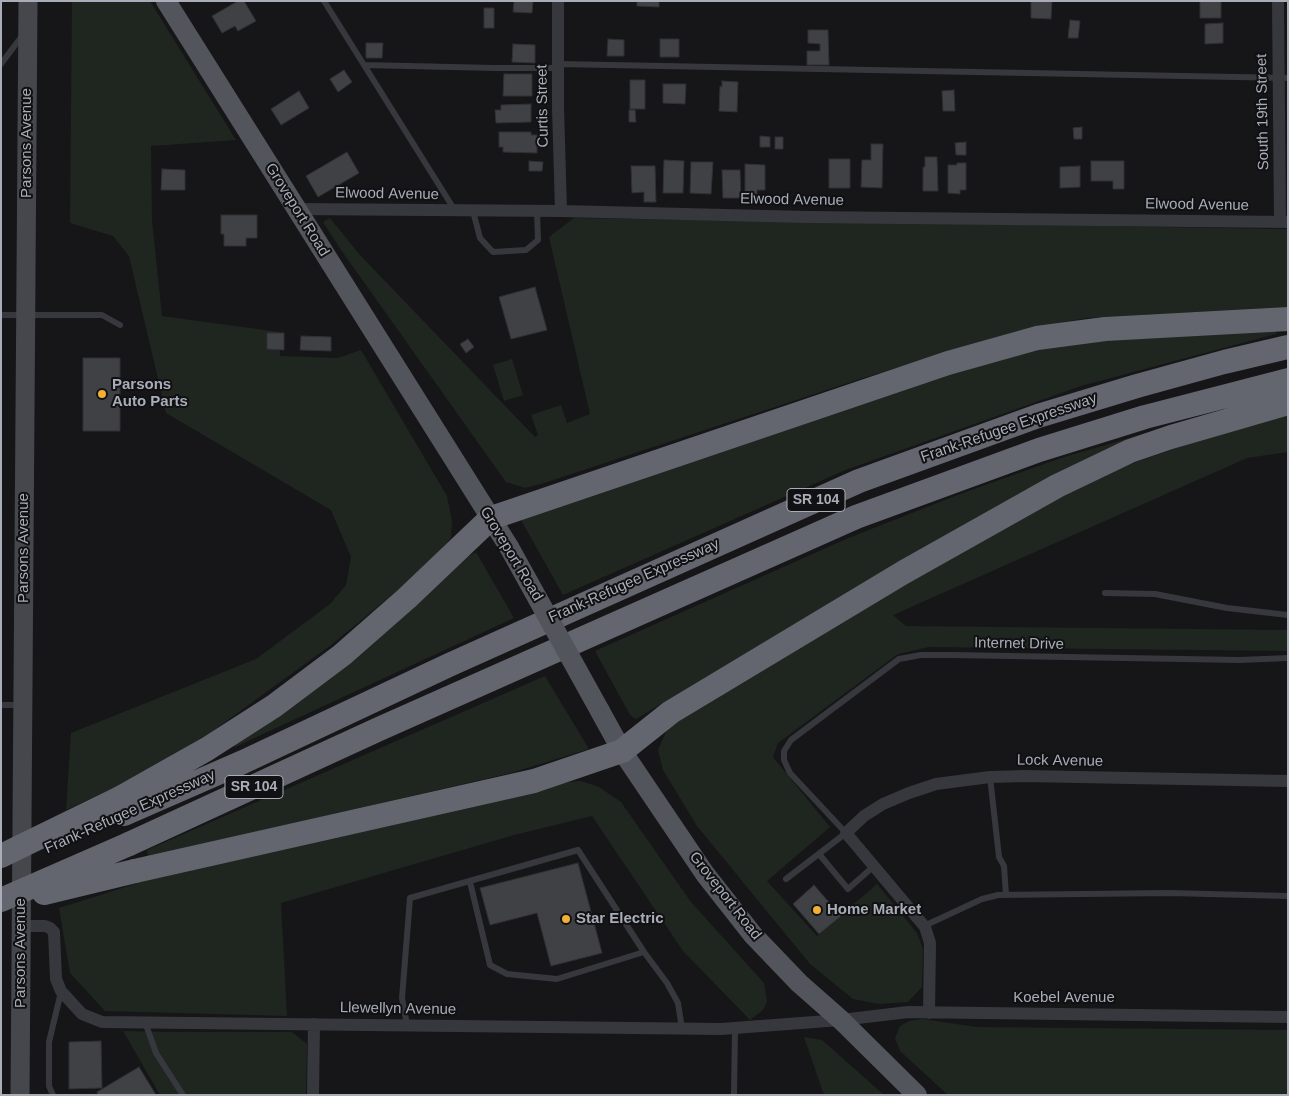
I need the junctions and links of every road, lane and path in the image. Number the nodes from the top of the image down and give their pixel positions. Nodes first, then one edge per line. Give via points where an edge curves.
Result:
1 (28, 1) edge
2 (324, 1) edge
3 (558, 1) edge
4 (1278, 1) edge
5 (171, 3) edge
6 (28, 30) junction
7 (1, 64) edge
8 (364, 65) junction
9 (558, 66) junction
10 (1283, 78) edge
11 (296, 209) junction
12 (455, 210) junction
13 (473, 211) junction
14 (537, 211) junction
15 (561, 211) junction
16 (1284, 222) edge
17 (1, 315) edge
18 (25, 315) junction
19 (1288, 319) edge
20 (120, 325) dead end
21 (1288, 347) edge
22 (1288, 380) edge
23 (1288, 403) edge
24 (491, 518) junction
25 (1105, 594) dead end
26 (1288, 615) edge
27 (1288, 658) edge
28 (1, 705) edge
29 (22, 705) junction
30 (622, 751) junction
31 (990, 777) junction
32 (1288, 781) edge
33 (123, 806) junction
34 (846, 832) junction
35 (819, 854) junction
36 (1, 856) edge
37 (874, 866) junction
38 (1, 870) edge
39 (786, 879) dead end
40 (470, 882) junction
41 (1006, 895) junction
42 (1288, 896) edge
43 (1, 900) edge
44 (1, 904) edge
45 (22, 926) junction
46 (924, 926) junction
47 (644, 952) junction
48 (61, 990) junction
49 (929, 1013) junction
50 (1288, 1017) edge
51 (841, 1020) junction
52 (145, 1022) junction
53 (314, 1024) junction
54 (407, 1025) junction
55 (735, 1028) junction
56 (682, 1029) junction
57 (20, 1095) edge
58 (53, 1095) edge
59 (183, 1095) edge
60 (313, 1095) edge
61 (734, 1095) edge
62 (917, 1095) edge

1 - 6 street, Parsons Avenue
2 - 8 lane
3 - 9 street, Curtis Street
4 - 10 street, South 19th Street
5 - 11 main road, Groveport Road
6 - 7 lane
6 - 18 street, Parsons Avenue
8 - 9 lane
8 - 12 lane
9 - 10 lane
9 - 15 street, Curtis Street
10 - 16 street, South 19th Street
11 - 12 street, Elwood Avenue
11 - 24 main road, Groveport Road
12 - 13 street, Elwood Avenue
13 - 14 street, Elwood Avenue
13 - 14 lane via 480,238 493,252 526,250 538,240
14 - 15 street, Elwood Avenue
15 - 16 street, Elwood Avenue
17 - 18 lane
18 - 20 lane via 102,315
18 - 29 street, Parsons Avenue
19 - 24 highway via 1105,329 1037,338 948,363
21 - 33 highway, Frank-Refugee Expressway / SR 104 via 1136,386 1038,416 859,482 449,665 242,762
22 - 43 highway, Frank-Refugee Expressway / SR 104, bridge via 1145,417 1039,450 856,517
23 - 30 highway via 1171,436 1130,451 1057,486 904,572 672,712
24 - 30 main road, Groveport Road, bridge
24 - 33 highway via 408,598 342,654 274,706
25 - 26 lane via 1162,594 1227,608
27 - 34 lane, Internet Drive via 921,655 899,659 791,740 784,751 790,773
28 - 29 lane
29 - 45 street, Parsons Avenue
30 - 44 highway, bridge via 534,781
30 - 51 main road, Groveport Road via 705,874 753,934
31 - 32 street, Lock Avenue
31 - 34 street, Lock Avenue via 936,784 909,793 864,816
31 - 41 lane
33 - 36 highway, bridge
33 - 38 highway, Frank-Refugee Expressway / SR 104
34 - 35 lane, Lock Avenue
34 - 37 street
35 - 37 lane via 848,889
35 - 39 lane, Lock Avenue
37 - 46 street
40 - 47 lane via 578,850
40 - 47 lane via 490,965 507,974 558,978
40 - 54 lane via 410,898 402,998
41 - 42 lane
41 - 46 lane via 982,899
45 - 48 street, Llewellyn Avenue via 44,926 54,932 56,979
45 - 57 street, Parsons Avenue
46 - 49 street via 930,943
47 - 56 lane via 678,1003
48 - 52 street, Llewellyn Avenue via 82,1014 102,1022
48 - 58 lane via 49,1042 49,1086
49 - 50 street, Koebel Avenue
49 - 51 street, Koebel Avenue via 908,1012
51 - 55 street, Llewellyn Avenue
51 - 62 main road, Groveport Road
52 - 53 street, Llewellyn Avenue
52 - 59 lane via 156,1053
53 - 54 street, Llewellyn Avenue
53 - 60 street
54 - 56 street, Llewellyn Avenue
55 - 56 street, Llewellyn Avenue
55 - 61 lane

